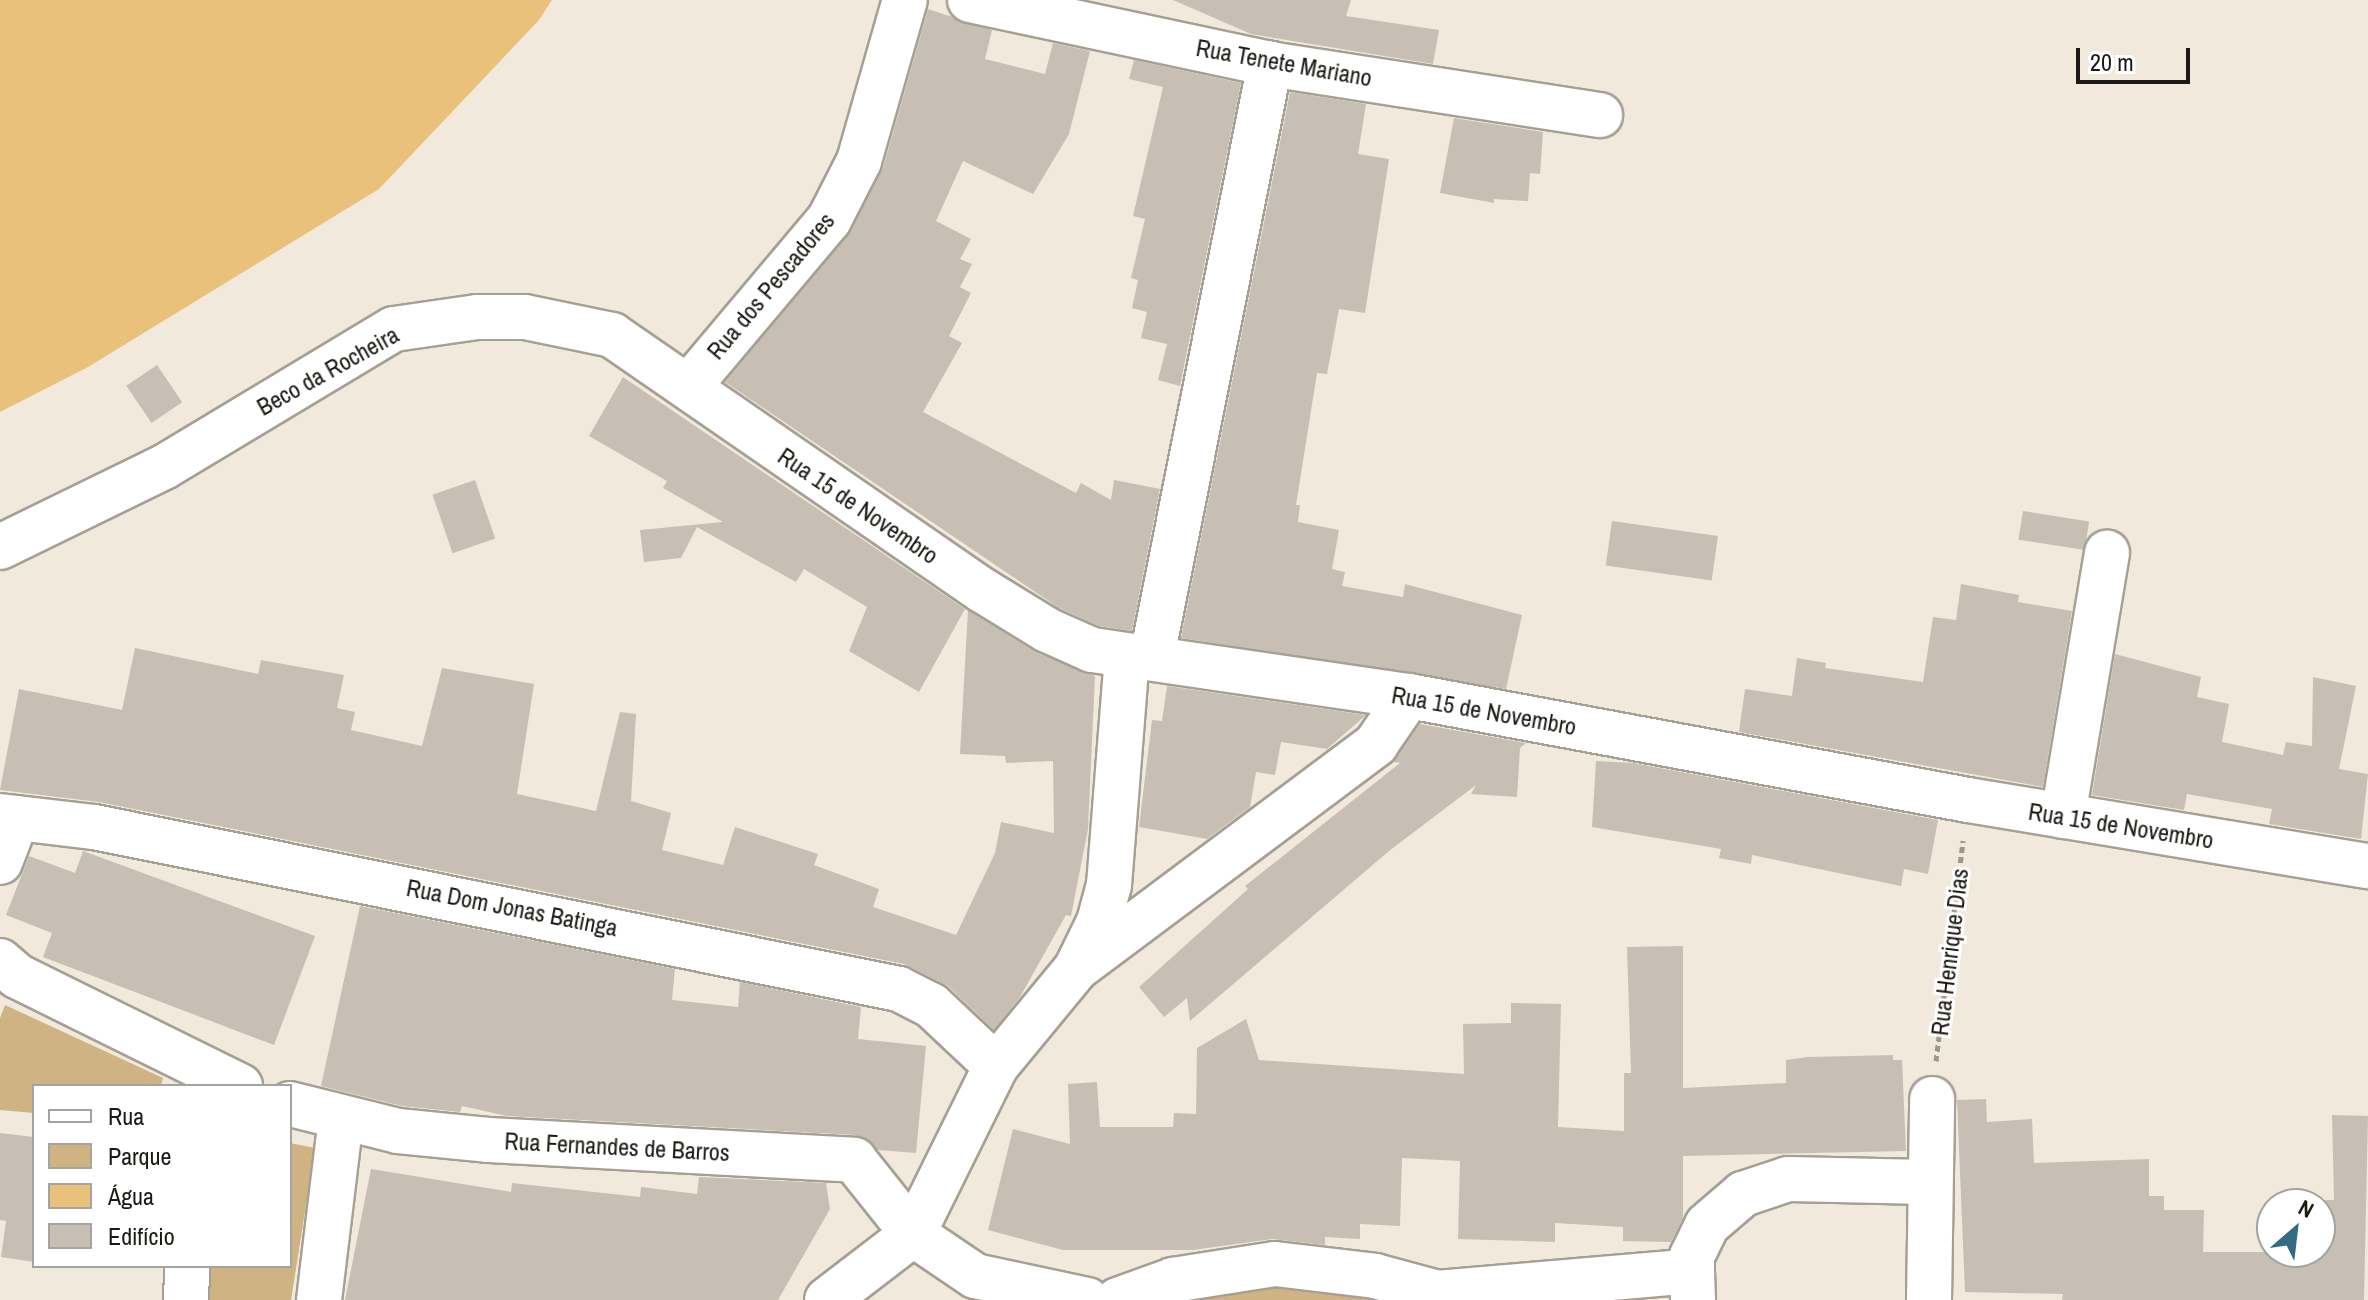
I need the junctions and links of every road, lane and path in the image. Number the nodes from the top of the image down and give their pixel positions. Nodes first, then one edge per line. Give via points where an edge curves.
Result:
1 (879, 0) edge
2 (905, 0) edge
3 (970, 0) edge
4 (1270, 64) junction
5 (1600, 115) dead end
6 (680, 382) junction
7 (0, 547) edge
8 (2107, 553) dead end
9 (1139, 657) junction
10 (1409, 696) junction
11 (2063, 816) junction
12 (8, 817) edge
13 (1964, 834) dead end
14 (0, 862) edge
15 (2368, 866) edge
16 (0, 961) edge
17 (1076, 969) junction
18 (996, 1066) junction
19 (196, 1076) edge
20 (231, 1084) edge
21 (1934, 1085) joint
22 (292, 1105) edge
23 (341, 1118) junction
24 (1928, 1182) junction
25 (913, 1234) junction
26 (187, 1268) edge
27 (1693, 1285) edge
28 (1173, 1290) edge
29 (1451, 1296) edge
30 (186, 1300) edge
31 (319, 1300) edge
32 (827, 1300) edge
33 (1087, 1300) edge
34 (1118, 1300) edge
35 (1929, 1300) edge

1 - 6 street, Rua dos Pescadores via 854,107 798,222
2 - 6 street, Rua dos Pescadores via 859,161 829,220
3 - 4 street, Rua Tenete Mariano
4 - 5 street, Rua Tenete Mariano
4 - 9 street
6 - 7 street, Beco da Rocheira via 612,335 525,317 477,317 394,329 164,467
6 - 9 street, Rua 15 de Novembro via 808,474 1047,630 1092,650
8 - 11 street
9 - 10 street, Rua 15 de Novembro
9 - 17 street via 1109,885 1099,922
10 - 11 street, Rua 15 de Novembro
10 - 17 street via 1376,744
11 - 15 street, Rua 15 de Novembro
12 - 14 street
12 - 18 street, Rua Dom Jonas Batinga via 110,830 899,989 931,1005
13 - 21 path, Rua Henrique Dias
16 - 19 street via 17,976
17 - 18 street
18 - 25 street
19 - 20 street
21 - 24 street
22 - 23 street, Rua Fernandes de Barros
23 - 25 street, Rua Fernandes de Barros via 488,1140 854,1160
23 - 31 street
24 - 27 street via 1788,1179 1743,1194 1707,1225 1692,1256
24 - 35 street
25 - 32 street
25 - 33 street, Rua Fernandes de Barros via 975,1276
26 - 30 street
27 - 29 street
28 - 29 street via 1275,1264 1375,1276
28 - 34 street

